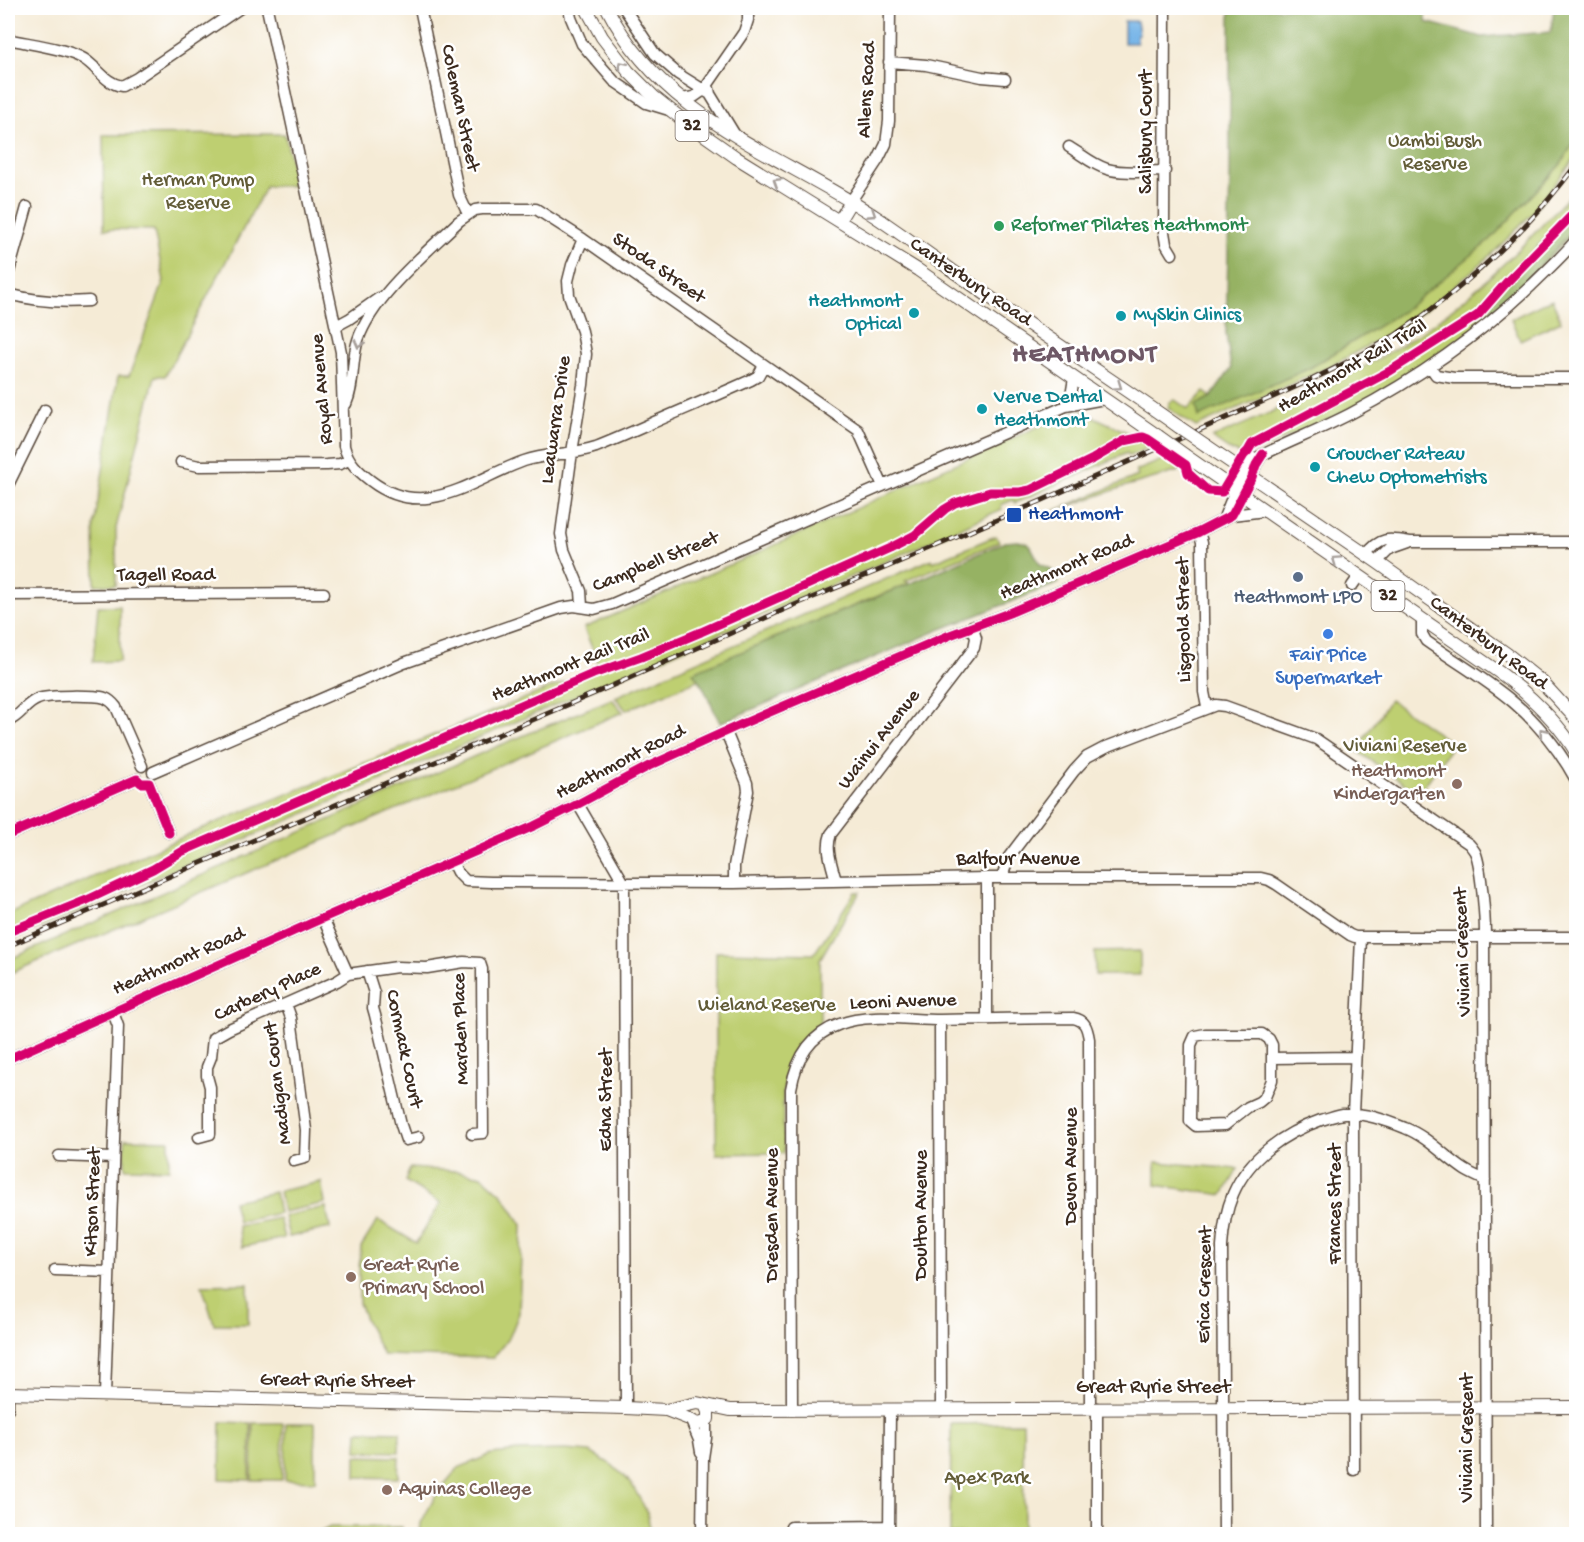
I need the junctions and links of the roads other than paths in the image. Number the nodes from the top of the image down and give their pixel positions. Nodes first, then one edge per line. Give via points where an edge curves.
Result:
1 (240, 8) edge
2 (267, 8) edge
3 (420, 8) edge
4 (569, 8) edge
5 (586, 8) edge
6 (607, 8) edge
7 (624, 8) edge
8 (748, 8) edge
9 (890, 8) edge
10 (1165, 8) edge
11 (8, 39) edge
12 (889, 62) junction
13 (1005, 79) dead end
14 (708, 89) junction
15 (682, 99) junction
16 (672, 111) junction
17 (736, 138) junction
18 (1069, 147) dead end
19 (1165, 171) junction
20 (851, 201) junction
21 (27, 207) dead end
22 (468, 214) junction
23 (839, 221) junction
24 (583, 239) junction
25 (1576, 240) edge
26 (1172, 254) dead end
27 (8, 275) edge
28 (386, 293) junction
29 (8, 294) edge
30 (992, 299) junction
31 (89, 301) dead end
32 (981, 314) junction
33 (336, 326) junction
34 (764, 365) junction
35 (1431, 368) junction
36 (1074, 378) junction
37 (1576, 378) edge
38 (1104, 399) junction
39 (1144, 404) junction
40 (1066, 406) junction
41 (344, 409) junction
42 (45, 410) dead end
43 (1142, 425) junction
44 (572, 452) junction
45 (349, 460) junction
46 (181, 462) dead end
47 (1247, 474) junction
48 (8, 485) edge
49 (883, 486) junction
50 (1238, 492) junction
51 (1265, 511) junction
52 (1227, 518) junction
53 (1199, 532) junction
54 (1576, 542) edge
55 (1371, 559) junction
56 (1355, 581) junction
57 (324, 594) dead end
58 (8, 595) edge
59 (582, 606) junction
60 (1422, 619) junction
61 (972, 626) junction
62 (1207, 707) junction
63 (1576, 720) edge
64 (8, 721) edge
65 (726, 732) junction
66 (1576, 752) edge
67 (142, 766) junction
68 (153, 772) junction
69 (137, 779) junction
70 (1576, 780) edge
71 (149, 783) junction
72 (578, 804) junction
73 (169, 833) dead end
74 (8, 835) edge
75 (452, 862) junction
76 (987, 878) junction
77 (1002, 878) junction
78 (836, 881) junction
79 (624, 883) junction
80 (734, 883) junction
81 (323, 918) junction
82 (1576, 937) edge
83 (1361, 938) junction
84 (1485, 938) junction
85 (367, 971) junction
86 (348, 974) junction
87 (286, 1004) junction
88 (112, 1011) junction
89 (987, 1019) junction
90 (940, 1020) junction
91 (824, 1032) joint
92 (1355, 1057) junction
93 (1272, 1058) junction
94 (8, 1059) edge
95 (1353, 1114) junction
96 (482, 1133) dead end
97 (199, 1137) dead end
98 (419, 1137) dead end
99 (59, 1156) dead end
100 (113, 1158) junction
101 (294, 1161) dead end
102 (1485, 1180) junction
103 (55, 1270) dead end
104 (109, 1272) junction
105 (8, 1393) edge
106 (105, 1395) junction
107 (699, 1405) junction
108 (1223, 1407) junction
109 (1354, 1407) junction
110 (1486, 1407) junction
111 (1576, 1407) edge
112 (626, 1408) junction
113 (1094, 1408) junction
114 (8, 1409) edge
115 (666, 1410) junction
116 (730, 1410) junction
117 (792, 1410) junction
118 (890, 1410) junction
119 (941, 1410) junction
120 (690, 1420) junction
121 (707, 1420) junction
122 (702, 1458) junction
123 (1354, 1470) dead end
124 (791, 1527) dead end
125 (889, 1530) edge
126 (702, 1534) edge
127 (1097, 1534) edge
128 (1224, 1534) edge
129 (1486, 1534) edge

1 - 11 street via 122,86 112,83 85,59
2 - 33 street, Royal Avenue
3 - 22 street, Coleman Street via 459,195
4 - 16 street via 582,44 614,81 646,103
16 -> 5 main road, Canterbury Road / 32 via 621,63
6 - 15 main road, Canterbury Road / 32 via 653,73
7 - 14 street via 655,54 678,74
8 - 14 street via 744,32
9 - 12 street, Allens Road
10 - 19 street, Salisbury Court
12 - 13 street
12 - 20 street, Allens Road via 886,144
14 - 15 street
14 - 17 street
15 - 17 main road, Canterbury Road / 32
23 -> 16 main road, Canterbury Road / 32 via 737,158
17 - 20 main road, Canterbury Road / 32
18 - 19 street via 1107,169
19 - 26 street, Salisbury Court via 1164,232
20 - 23 main road
20 -> 30 main road, Canterbury Road / 32
21 - 27 street
22 - 24 street, Stoda Street via 482,209 536,209
22 - 28 street
23 - 32 main road, Canterbury Road / 32
24 - 34 street, Stoda Street
24 - 44 street, Leawarra Drive via 568,281 586,354
25 - 35 street via 1508,307
28 - 33 street
28 -> 41 street via 358,342 350,395
29 - 31 street via 39,300
30 - 32 main road
30 -> 39 main road, Canterbury Road / 32
32 - 36 main road, Canterbury Road / 32
33 - 41 street, Royal Avenue
34 - 44 street, Royal Avenue via 751,380 596,447
34 - 49 street, Stoda Street via 858,430
35 - 37 street via 1436,375 1454,378
35 - 47 street via 1347,416 1263,454
36 - 38 main road, Canterbury Road / 32
36 - 40 street
38 - 40 street, Campbell Street
38 - 43 main road, Canterbury Road / 32
39 - 43 main road via 1147,418
39 - 47 main road, Canterbury Road / 32, bridge
40 - 49 street, Campbell Street
41 - 45 street, Royal Avenue via 344,446
42 - 48 street
43 - 50 main road, Canterbury Road / 32, bridge
44 - 45 street, Royal Avenue via 525,461 461,489 422,499 410,499 380,488
44 - 59 street, Leawarra Drive via 561,534 581,591
45 - 46 street via 340,465 200,466
47 - 50 street
47 - 55 main road, Canterbury Road / 32
49 - 59 street, Campbell Street via 612,604 594,609
50 - 51 main road, Canterbury Road / 32
50 - 52 street
51 - 52 street
56 -> 51 main road, Canterbury Road / 32
52 - 53 street, Heathmont Road
53 - 61 street, Heathmont Road
53 - 62 street, Lisgoold Street
54 - 55 street via 1397,540 1374,545
55 - 56 main road
55 - 63 main road, Canterbury Road / 32 via 1531,672
56 - 60 main road, Canterbury Road / 32
57 - 58 street, Tagell Road
59 - 68 street, Campbell Street via 561,608 404,663
60 - 66 main road, Canterbury Road / 32 via 1527,694 1554,721
70 -> 60 street via 1544,733 1513,702 1426,641
61 - 65 street, Heathmont Road
61 - 78 street, Wainui Avenue via 974,648 831,834 829,850
62 - 77 street, Viviani Crescent via 1087,757 1008,858
62 - 84 street, Viviani Crescent via 1225,706 1316,739 1469,844 1478,865
64 - 67 street via 39,698 104,698 116,707
65 - 72 street, Heathmont Road via 649,766
65 - 80 street via 748,791
67 - 68 street
67 - 69 street via 136,773
68 - 71 street
69 - 71 street
69 - 74 street
71 - 73 street
72 - 75 street, Heathmont Road
72 - 79 street, Edna Street
75 - 79 street, Balfour Avenue via 466,881
75 - 81 street, Heathmont Road
76 - 77 street, Balfour Avenue
76 - 78 street, Balfour Avenue
76 - 89 street
77 - 83 street, Balfour Avenue via 1265,879 1350,935
78 - 80 street, Balfour Avenue
79 - 80 street, Balfour Avenue
79 - 112 street, Edna Street
81 - 86 street, Carbery Place
81 - 88 street, Heathmont Road
82 - 84 street, Balfour Avenue
83 - 84 street, Balfour Avenue
83 - 92 street, Frances Street
84 - 102 street, Viviani Crescent
85 - 86 street, Cormack Court
85 - 96 street, Marden Place via 480,963
85 - 98 street, Cormack Court via 401,1125 406,1140
86 - 87 street, Carbery Place
87 - 97 street, Carbery Place via 213,1038 207,1067 210,1134
87 - 101 street, Madigan Court via 311,1158
88 - 94 street, Heathmont Road
88 - 100 street, Kitson Street via 118,1026
89 - 90 street, Leoni Avenue
89 - 113 street, Devon Avenue via 1072,1018 1082,1021 1088,1030
90 - 91 street, Leoni Avenue via 870,1018 839,1024
90 - 119 street, Doulton Avenue
91 - 117 street, Dresden Avenue via 804,1050 791,1089
92 - 93 street
92 - 95 street, Frances Street
93 - 93 street via 1270,1087 1259,1102 1223,1126 1192,1123 1190,1052 1195,1036 1262,1034 1271,1042
95 - 102 street, Erica Crescent via 1408,1129
95 - 108 street, Erica Crescent via 1312,1124 1278,1141 1251,1166 1234,1193 1222,1247
95 - 109 street, Frances Street
99 - 100 street
100 - 104 street, Kitson Street
102 - 110 street, Viviani Crescent
103 - 104 street
104 - 106 street, Kitson Street
105 - 106 main road, Great Ryrie Street
105 - 114 street
106 - 112 main road, Great Ryrie Street
107 - 115 main road, Great Ryrie Street
107 - 116 main road, Great Ryrie Street
107 - 120 main road via 688,1409
107 - 121 main road via 708,1412
108 - 109 main road, Great Ryrie Street
108 - 113 main road, Great Ryrie Street
108 - 128 street, Erica Crescent
109 - 110 main road, Great Ryrie Street
109 - 123 street, Frances Street
110 - 111 main road, Great Ryrie Street
110 - 129 street, Viviani Crescent
112 - 115 main road, Great Ryrie Street
113 - 119 main road, Great Ryrie Street
113 - 127 street
115 - 120 main road, Great Ryrie Street
116 - 117 main road, Great Ryrie Street
116 - 121 main road, Great Ryrie Street
117 - 118 main road, Great Ryrie Street
118 - 119 main road, Great Ryrie Street
118 - 125 street
120 - 121 main road via 697,1424
120 - 122 street
121 - 122 street
122 - 126 street
124 - 125 street

